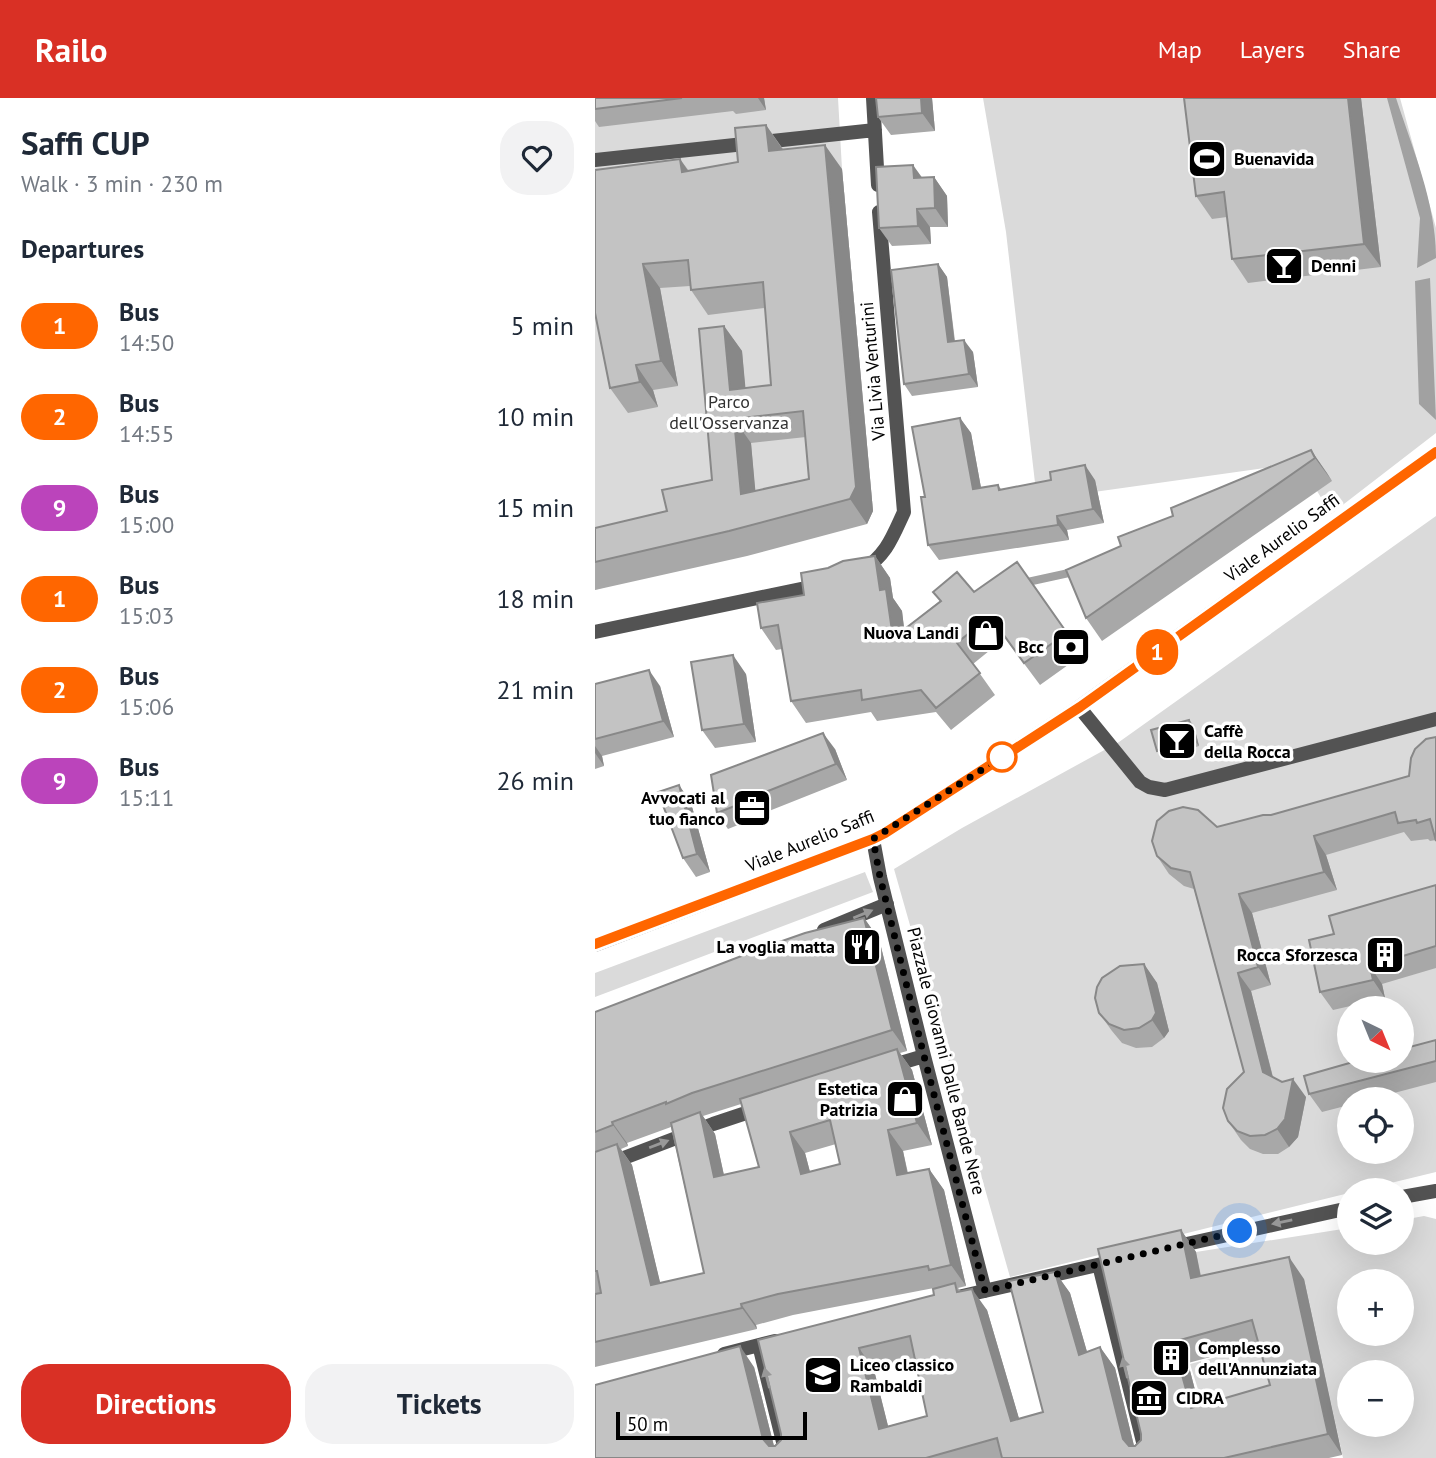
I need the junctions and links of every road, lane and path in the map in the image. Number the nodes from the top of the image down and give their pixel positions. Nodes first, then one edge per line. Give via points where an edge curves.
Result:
1 (873, 98) edge
2 (875, 130) junction
3 (595, 160) edge
4 (1436, 452) edge
5 (852, 576) edge
6 (828, 583) edge
7 (595, 632) edge
8 (1080, 707) junction
9 (1436, 719) edge
10 (873, 839) junction
11 (887, 904) junction
12 (815, 933) edge
13 (595, 944) edge
14 (924, 1056) junction
15 (878, 1070) edge
16 (776, 1103) edge
17 (595, 1168) edge
18 (1436, 1191) edge
19 (1414, 1195) edge
20 (1337, 1211) edge
21 (1156, 1251) edge
22 (1131, 1257) edge
23 (1099, 1265) junction
24 (985, 1291) junction
25 (941, 1301) edge
26 (785, 1338) edge
27 (759, 1345) junction
28 (708, 1359) edge
29 (787, 1458) edge
30 (1147, 1458) edge

1 - 2 street, Via Livia Venturini
2 - 3 street
2 - 5 street, Via Livia Venturini via 904,512 887,549 876,562
4 - 8 street, Viale Aurelio Saffi
6 - 7 street
8 - 9 street via 1140,782 1165,790
8 - 10 street, Viale Aurelio Saffi
10 - 11 street, Piazzale Giovanni Dalle Bande Nere
10 - 13 street, Viale Aurelio Saffi
12 -> 11 street
11 - 14 street, Piazzale Giovanni Dalle Bande Nere
14 - 15 street
14 - 24 street, Piazzale Giovanni Dalle Bande Nere
17 -> 16 street
18 - 19 street
20 -> 21 street
22 - 23 street
23 - 24 street
30 -> 23 street
24 - 25 street
26 - 27 street
27 - 28 street
29 -> 27 street

